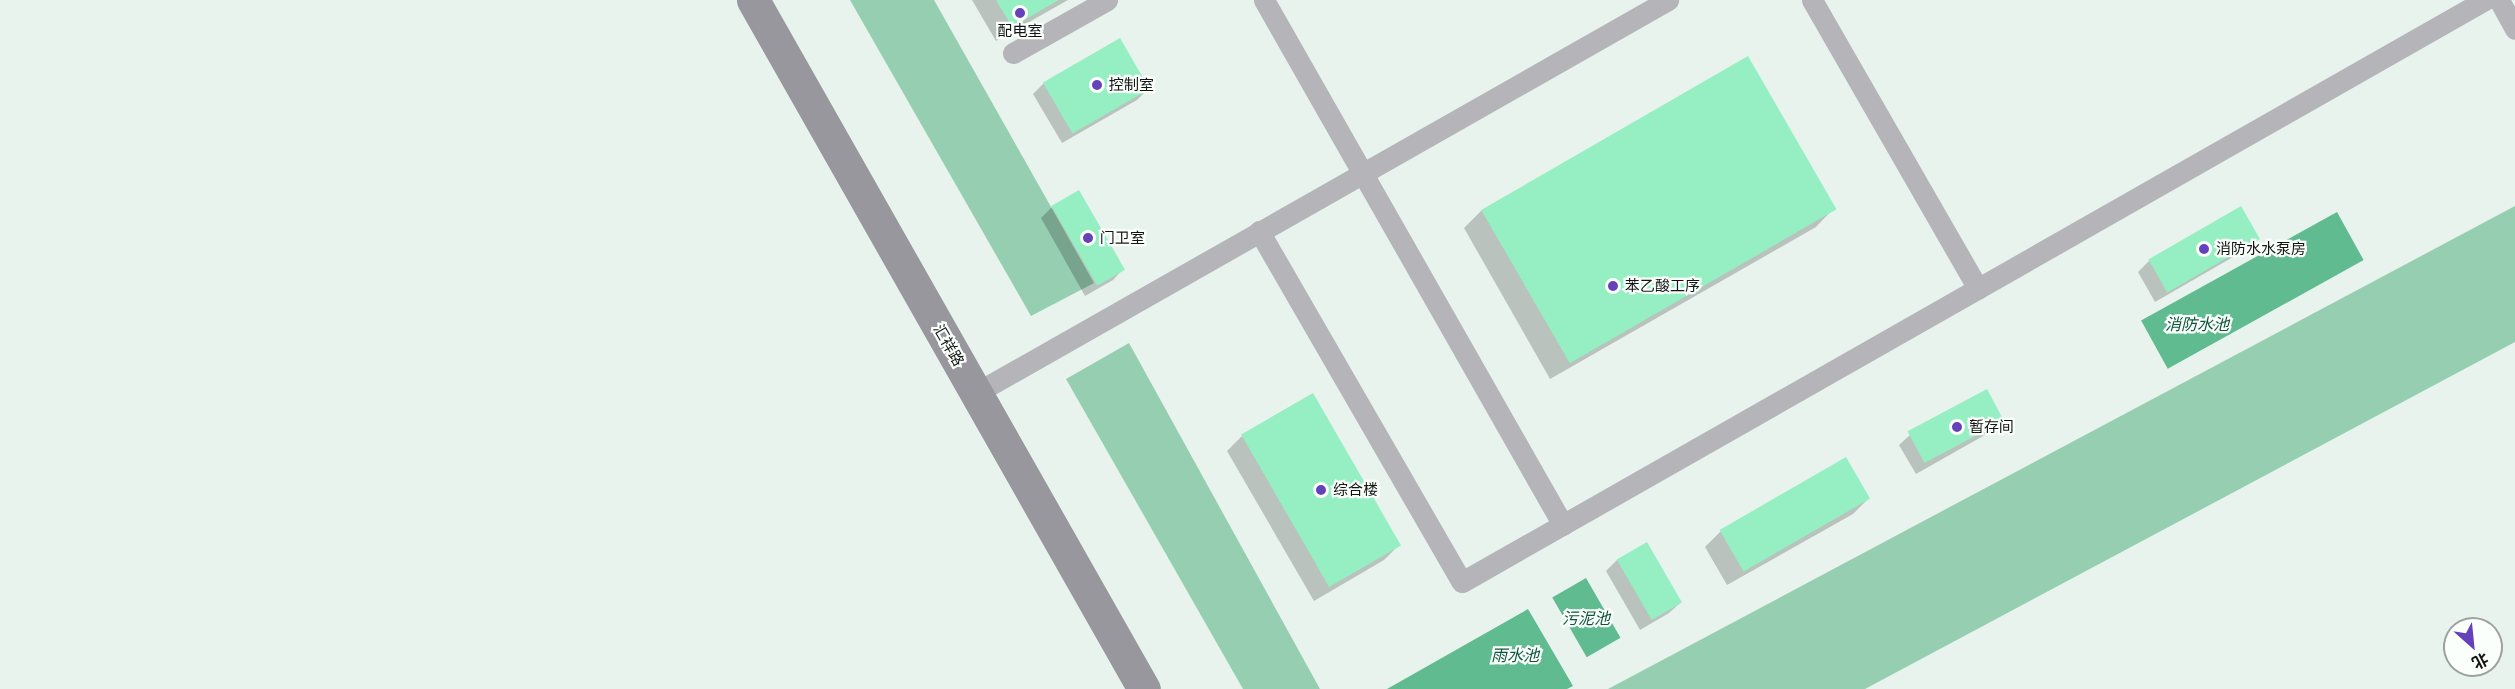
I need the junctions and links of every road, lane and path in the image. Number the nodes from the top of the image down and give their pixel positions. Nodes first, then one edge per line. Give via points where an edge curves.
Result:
1 (753, 0) edge
2 (1107, 0) edge
3 (1264, 0) edge
4 (1668, 0) edge
5 (1812, 0) edge
6 (2485, 0) edge
7 (2499, 0) edge
8 (2515, 29) edge
9 (1013, 53) dead end
10 (1363, 172) junction
11 (1259, 231) junction
12 (1978, 289) junction
13 (976, 393) junction
14 (1563, 525) junction
15 (1144, 689) edge

1 - 13 main road, 汇祥路
2 - 9 lane
3 - 10 lane
4 - 10 lane
5 - 12 lane
6 - 12 lane
7 - 8 lane
10 - 11 lane
10 - 14 lane
11 - 13 lane
11 - 14 lane via 1461,582
12 - 14 lane
13 - 15 main road, 汇祥路

